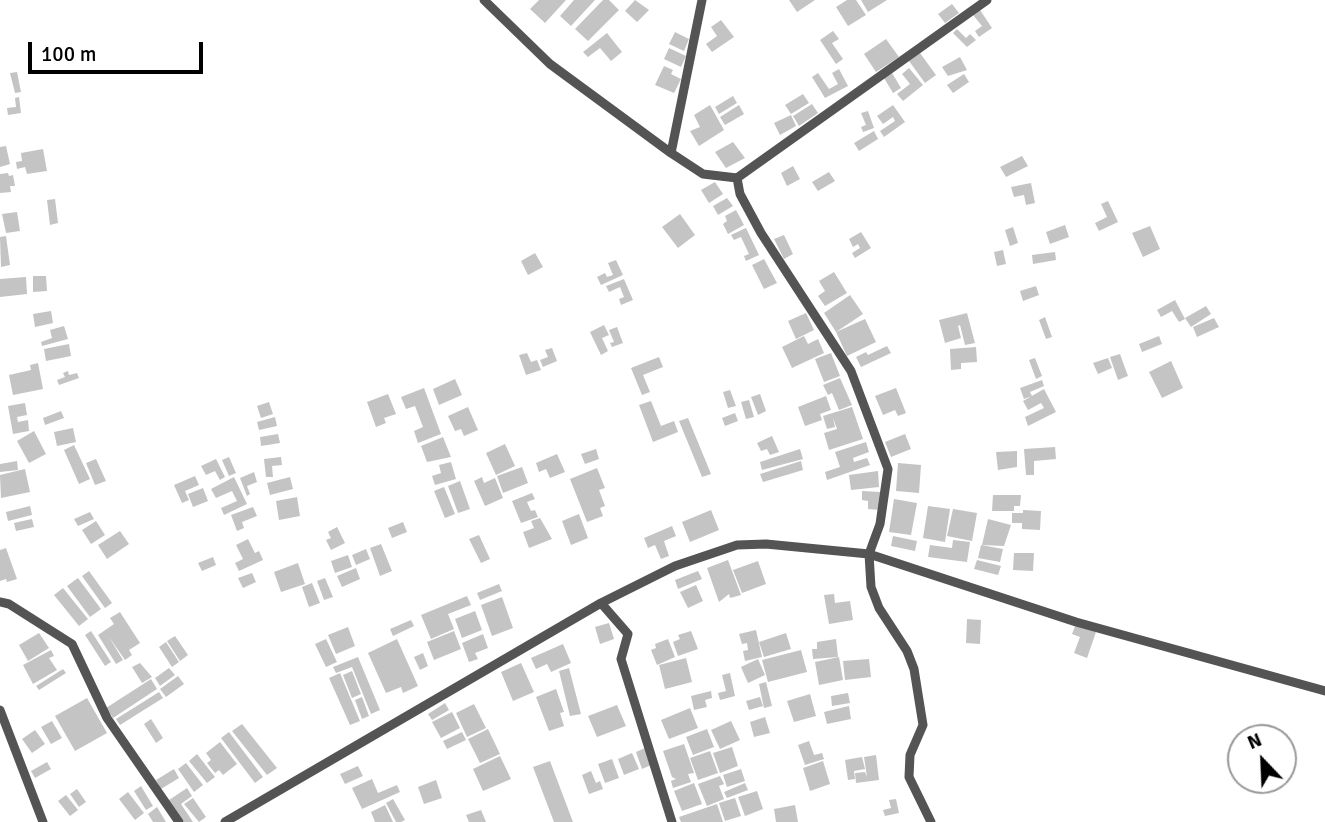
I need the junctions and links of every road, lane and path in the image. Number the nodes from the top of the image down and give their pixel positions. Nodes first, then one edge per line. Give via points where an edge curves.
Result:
1 (484, 0) edge
2 (702, 0) edge
3 (987, 0) edge
4 (671, 153) junction
5 (737, 178) junction
6 (869, 554) junction
7 (0, 602) edge
8 (601, 603) junction
9 (1325, 691) edge
10 (0, 710) edge
11 (43, 822) edge
12 (179, 822) edge
13 (225, 822) edge
14 (673, 822) edge
15 (931, 822) edge

1 - 4 street via 550,64
2 - 4 street
3 - 5 street
4 - 5 street via 703,174
5 - 6 street via 740,194 761,233 851,372 888,469 880,524
6 - 8 street via 737,545 676,566
6 - 9 street via 1076,622
6 - 15 street via 871,587 879,608 914,669 923,725 910,755 909,778
7 - 12 street via 72,644 107,718
8 - 13 street
8 - 14 street via 628,634 621,659
10 - 11 street

